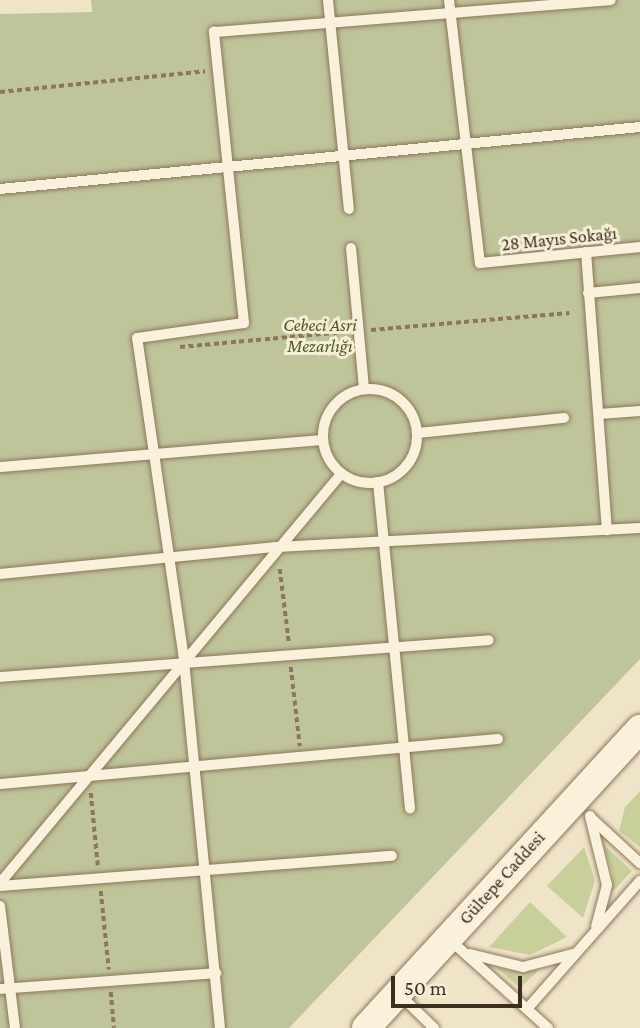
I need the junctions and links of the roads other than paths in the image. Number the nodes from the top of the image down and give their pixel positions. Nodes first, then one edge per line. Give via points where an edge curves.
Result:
1 (328, 0) edge
2 (611, 0) edge
3 (449, 5) edge
4 (330, 21) junction
5 (640, 127) edge
6 (467, 143) junction
7 (342, 155) junction
8 (226, 167) junction
9 (0, 189) edge
10 (349, 209) dead end
11 (640, 247) edge
12 (351, 248) dead end
13 (586, 252) junction
14 (640, 288) edge
15 (588, 293) junction
16 (364, 388) junction
17 (640, 411) edge
18 (599, 414) junction
19 (564, 418) dead end
20 (418, 433) junction
21 (323, 440) junction
22 (153, 454) junction
23 (0, 467) edge
24 (341, 474) junction
25 (379, 482) junction
26 (640, 528) edge
27 (607, 530) junction
28 (385, 543) junction
29 (277, 547) junction
30 (169, 557) junction
31 (0, 574) edge
32 (489, 640) dead end
33 (395, 646) junction
34 (184, 659) junction
35 (0, 677) edge
36 (640, 729) edge
37 (498, 739) dead end
38 (404, 749) junction
39 (196, 766) junction
40 (89, 775) junction
41 (0, 783) edge
42 (410, 808) dead end
43 (582, 808) junction
44 (392, 856) dead end
45 (640, 863) edge
46 (207, 870) junction
47 (640, 881) edge
48 (0, 884) edge
49 (0, 906) edge
50 (593, 934) junction
51 (455, 945) junction
52 (578, 951) junction
53 (216, 973) junction
54 (5, 988) edge
55 (397, 992) junction
56 (527, 1009) junction
57 (15, 1028) edge
58 (220, 1028) edge
59 (366, 1028) edge
60 (434, 1028) edge
61 (548, 1028) edge

1 - 4 lane
2 - 3 lane
3 - 4 lane
3 - 6 lane
4 - 7 lane
4 - 8 lane via 214,32
5 - 6 lane
6 - 7 lane
6 - 13 lane, 28 Mayıs Sokağı via 480,262
7 - 8 lane
7 - 10 lane
8 - 9 lane
8 - 22 lane via 244,323 137,338
11 - 13 lane, 28 Mayıs Sokağı
12 - 16 lane
13 - 15 lane
14 - 15 lane
15 - 18 lane
16 - 20 lane via 395,395 415,418
16 - 21 lane via 336,403
17 - 18 lane
18 - 27 lane
19 - 20 lane
20 - 25 lane via 410,463
21 - 22 lane
21 - 24 lane
22 - 23 lane
22 - 30 lane
24 - 25 lane
24 - 29 lane
25 - 28 lane
26 - 27 lane
27 - 28 lane
28 - 29 lane
28 - 33 lane
29 - 30 lane
29 - 34 lane
30 - 31 lane
30 - 34 lane
32 - 33 lane
33 - 34 lane
33 - 38 lane
34 - 35 lane
34 - 39 lane
34 - 40 lane
36 - 43 main road, Gültepe Caddesi
37 - 38 lane
38 - 39 lane
38 - 42 lane
39 - 40 lane
39 - 46 lane
40 - 41 lane
40 - 48 lane
43 - 45 lane
43 - 50 lane via 607,885
43 - 51 main road, Gültepe Caddesi
44 - 46 lane
46 - 48 lane
46 - 53 lane
47 - 50 lane
49 - 54 lane
50 - 52 lane
51 - 52 lane via 523,967
51 - 55 main road, Gültepe Caddesi
51 - 56 lane
52 - 56 lane
53 - 54 lane
53 - 58 lane
54 - 57 lane
55 - 59 main road, Gültepe Caddesi
55 - 60 lane
56 - 61 lane

